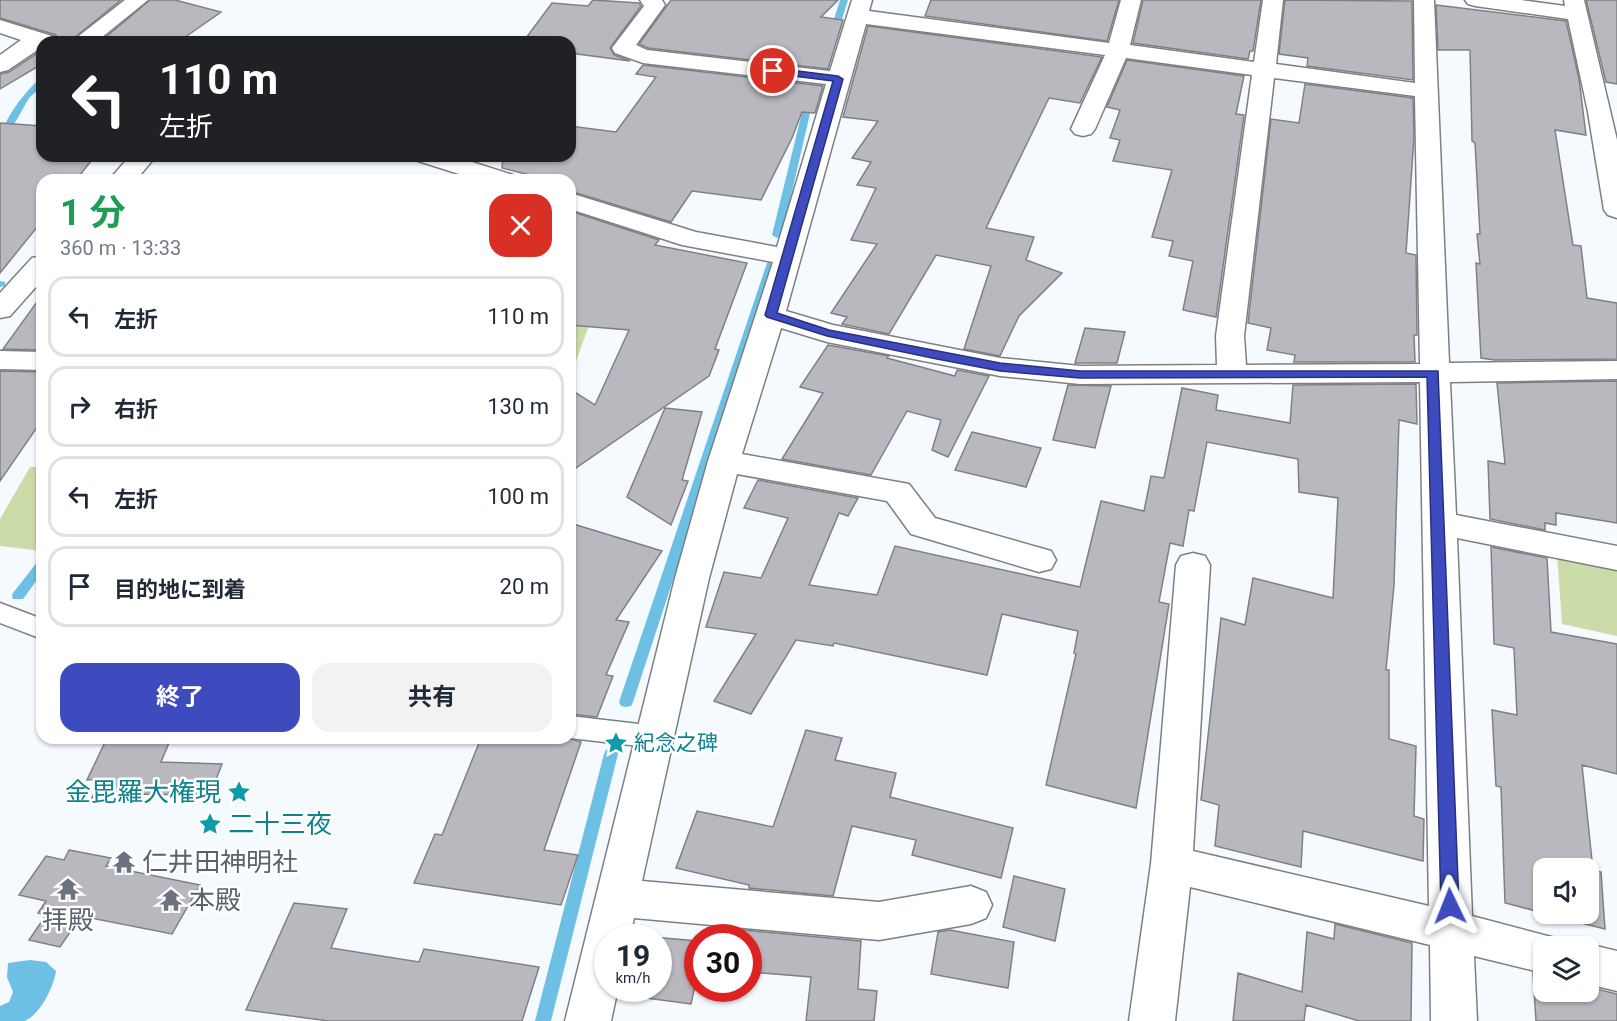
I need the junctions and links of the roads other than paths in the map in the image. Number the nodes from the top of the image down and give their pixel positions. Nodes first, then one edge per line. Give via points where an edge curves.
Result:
1 (138, 0) edge
2 (650, 0) edge
3 (1131, 0) edge
4 (1273, 0) edge
5 (1424, 0) edge
6 (1475, 0) edge
7 (1575, 7) edge
8 (860, 8) edge
9 (0, 26) edge
10 (90, 36) edge
11 (36, 38) edge
12 (36, 44) edge
13 (1118, 51) junction
14 (0, 65) edge
15 (1264, 70) junction
16 (838, 79) junction
17 (1426, 91) junction
18 (1083, 129) dead end
19 (138, 162) edge
20 (446, 162) edge
21 (128, 174) edge
22 (485, 174) edge
23 (576, 207) edge
24 (1617, 210) edge
25 (787, 257) junction
26 (36, 271) edge
27 (0, 310) edge
28 (771, 315) junction
29 (0, 360) edge
30 (36, 361) edge
31 (1617, 370) edge
32 (1433, 373) junction
33 (1232, 374) junction
34 (724, 460) junction
35 (1438, 523) junction
36 (1617, 558) edge
37 (1039, 560) dead end
38 (1193, 566) dead end
39 (0, 613) edge
40 (36, 627) edge
41 (576, 728) edge
42 (656, 737) junction
43 (1172, 864) junction
44 (618, 898) junction
45 (971, 905) dead end
46 (612, 924) edge
47 (1451, 930) junction
48 (1533, 950) edge
49 (1599, 967) edge
50 (1617, 971) edge
51 (594, 996) edge
52 (588, 1021) edge
53 (1152, 1021) edge
54 (1454, 1021) edge

1 - 10 street
2 - 16 street via 655,5 623,48 643,56
3 - 13 street
4 - 15 street
5 - 17 street
6 - 7 street
7 - 24 street via 1600,112
8 - 13 street
8 - 16 street
9 - 11 street
12 - 14 street
13 - 15 street
13 - 18 street
15 - 17 street
15 - 33 street via 1230,336
16 - 25 street
17 - 32 street
19 - 21 street
20 - 22 street
23 - 25 street via 691,239
25 - 28 street
26 - 27 street
28 - 33 street via 827,333 1000,367 1080,375
28 - 34 street
29 - 30 street
31 - 32 street
32 - 33 street
32 - 35 street
34 - 37 street via 897,492 923,526
34 - 42 street
35 - 36 street
35 - 47 street
38 - 43 street
39 - 40 lane
41 - 42 lane
42 - 44 street
43 - 47 street
43 - 53 street
44 - 45 street via 879,921
44 - 46 street
47 - 48 street
47 - 54 street
49 - 50 street
51 - 52 street

